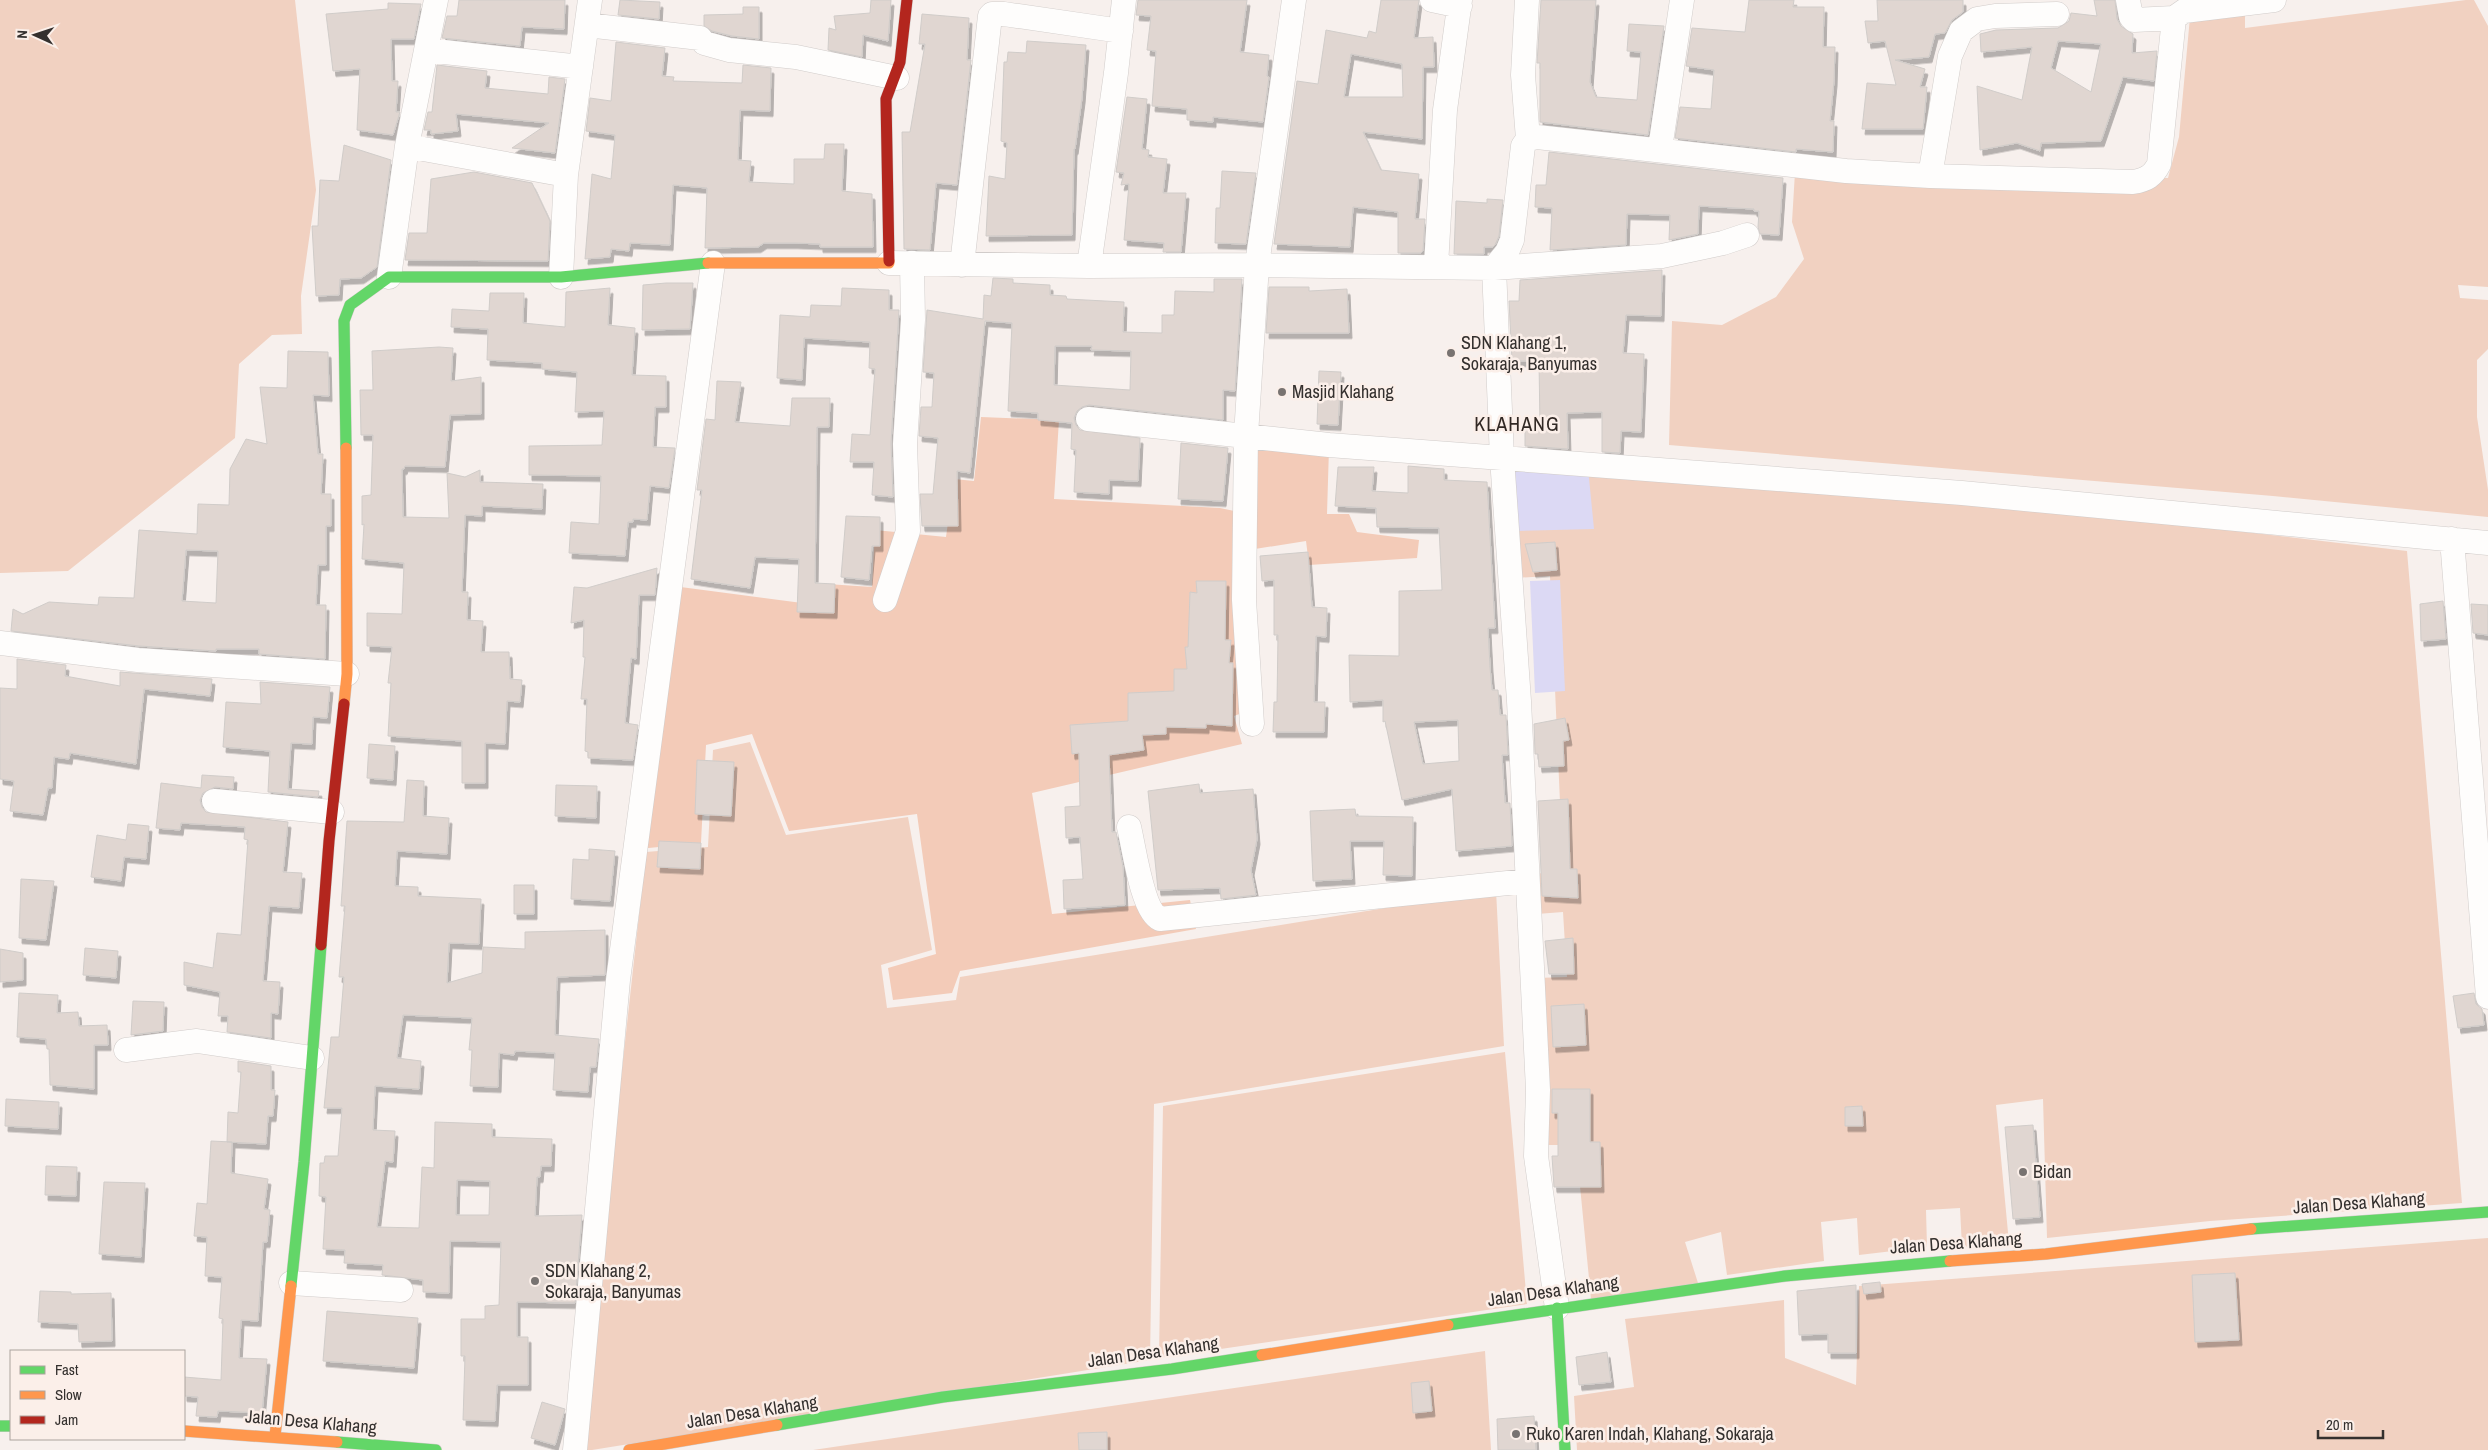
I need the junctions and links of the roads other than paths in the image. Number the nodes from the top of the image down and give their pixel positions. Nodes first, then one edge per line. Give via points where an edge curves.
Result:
1 (436, 0) edge
2 (590, 0) edge
3 (907, 0) edge
4 (1124, 0) edge
5 (1294, 0) edge
6 (1432, 0) edge
7 (1527, 0) edge
8 (1682, 0) edge
9 (2128, 0) edge
10 (2271, 0) edge
11 (1460, 3) edge
12 (2057, 14) dead end
13 (2174, 18) junction
14 (587, 25) junction
15 (1121, 31) junction
16 (426, 50) junction
17 (582, 67) junction
18 (897, 78) junction
19 (1528, 139) junction
20 (406, 146) junction
21 (1660, 149) junction
22 (566, 175) junction
23 (1930, 176) junction
24 (1747, 235) dead end
25 (713, 263) junction
26 (901, 263) junction
27 (962, 265) junction
28 (1257, 265) junction
29 (1089, 266) junction
30 (1436, 266) junction
31 (1494, 268) junction
32 (389, 277) junction
33 (561, 277) junction
34 (1088, 420) dead end
35 (1246, 435) junction
36 (1502, 458) junction
37 (2452, 539) junction
38 (2488, 543) edge
39 (885, 600) dead end
40 (0, 643) edge
41 (347, 674) junction
42 (1252, 724) dead end
43 (214, 801) dead end
44 (332, 812) junction
45 (1129, 827) dead end
46 (1527, 881) junction
47 (2488, 997) edge
48 (126, 1050) dead end
49 (312, 1058) junction
50 (2488, 1212) edge
51 (291, 1283) junction
52 (401, 1290) dead end
53 (1557, 1308) junction
54 (185, 1431) edge
55 (275, 1436) junction
56 (436, 1450) edge
57 (575, 1450) edge
58 (629, 1450) edge
59 (1566, 1450) edge

1 - 16 street
2 - 14 street
3 - 18 street via 902,59
4 - 15 street
5 - 28 street
6 - 11 street
7 - 19 street via 1523,75
8 - 21 street
9 - 13 street via 2130,17 2134,20
10 - 13 street via 2184,11
11 - 30 street via 1445,110
12 - 23 street via 1977,19 1962,31 1950,56
13 - 23 street via 2159,164 2155,174 2133,182
14 - 17 street
14 - 18 street via 700,38 704,43 729,50 796,57
15 - 27 street via 1004,14 990,16
15 - 29 street
16 - 17 street
16 - 20 street
17 - 22 street
18 - 26 street via 886,99 889,174
19 - 21 street via 1537,137
19 - 31 street via 1523,146 1512,240
20 - 22 street
20 - 32 street
21 - 23 street via 1780,165
22 - 33 street
24 - 31 street via 1662,256
25 - 26 street
25 - 33 street
25 - 57 street via 618,980
26 - 27 street
26 - 39 street via 913,320 905,444 908,531
27 - 29 street
28 - 29 street
28 - 30 street
28 - 35 street
30 - 31 street
31 - 36 street
32 - 33 street
32 - 41 street via 350,305 344,321
34 - 35 street
35 - 36 street via 1329,445
35 - 42 street via 1244,600
36 - 37 street via 1962,493
36 - 46 street via 1519,700
37 - 38 street
37 - 47 street
40 - 41 street via 138,660
41 - 44 street
43 - 44 street
44 - 49 street
45 - 46 street via 1147,902 1155,917 1160,919
46 - 53 street via 1538,1090 1536,1156
48 - 49 street via 197,1041
49 - 51 street
50 - 53 street, Jalan Desa Klahang via 2270,1227 2046,1254 1875,1266
51 - 52 street
51 - 55 street
53 - 58 street, Jalan Desa Klahang via 1172,1369 943,1397
53 - 59 street
54 - 55 street, Jalan Desa Klahang
55 - 56 street, Jalan Desa Klahang

